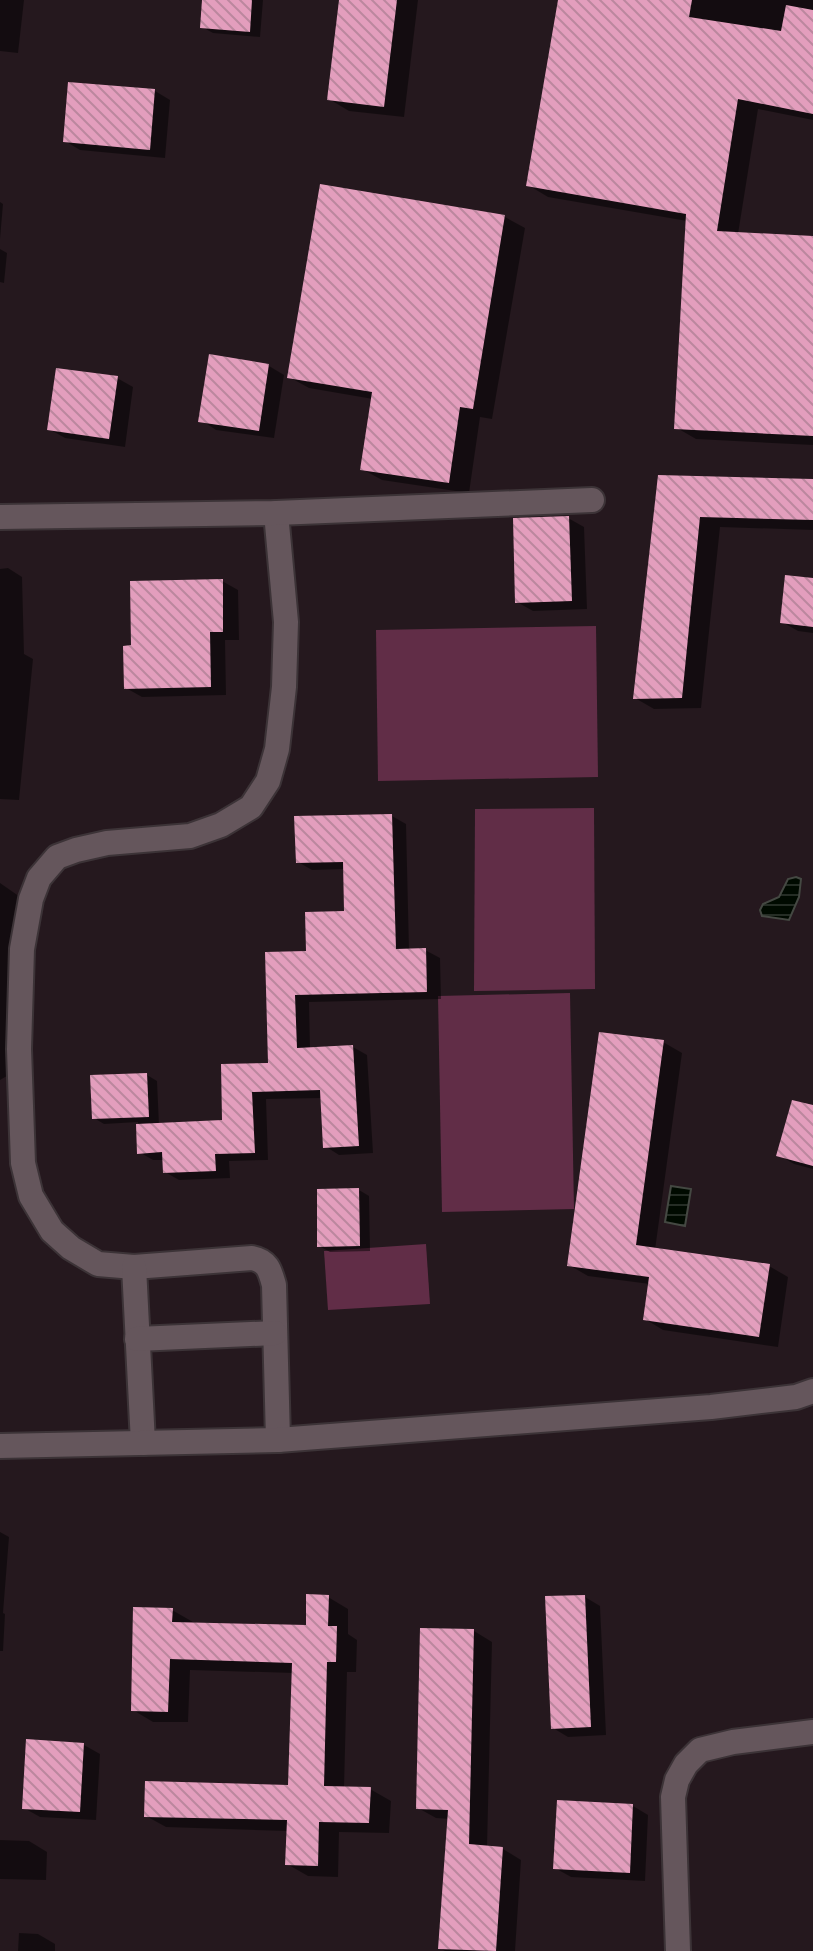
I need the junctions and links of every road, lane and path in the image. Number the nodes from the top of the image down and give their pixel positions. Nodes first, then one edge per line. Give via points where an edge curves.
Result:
1 (592, 500) dead end
2 (276, 513) junction
3 (0, 517) edge
4 (134, 1267) junction
5 (275, 1333) junction
6 (137, 1339) junction
7 (813, 1391) edge
8 (278, 1440) junction
9 (143, 1443) junction
10 (0, 1446) edge
11 (813, 1732) edge
12 (678, 1951) edge

1 - 2 street
2 - 3 street
2 - 4 street via 286,622 277,749 268,781 251,807 221,825 190,836 107,843 57,857 39,878 31,899 22,949 19,1049 23,1163 31,1196 52,1231 71,1248 98,1264
4 - 5 street via 261,1260 274,1285
4 - 6 street
5 - 6 street
5 - 8 street
6 - 9 street
7 - 8 street via 711,1407
8 - 9 street
9 - 10 street
11 - 12 street via 700,1750 686,1764 673,1797

